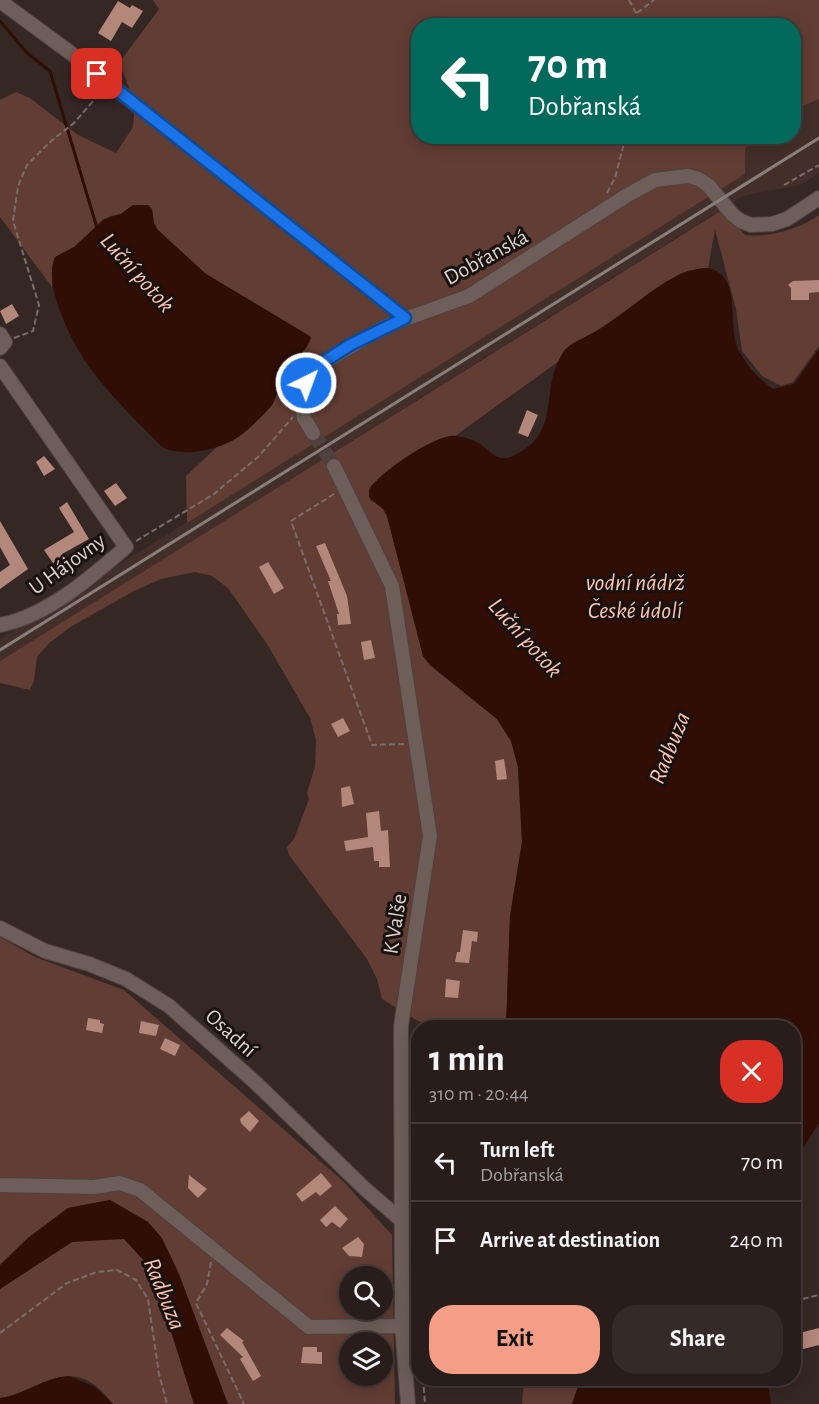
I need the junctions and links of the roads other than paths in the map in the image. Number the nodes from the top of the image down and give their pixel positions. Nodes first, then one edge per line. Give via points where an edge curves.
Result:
1 (0, 1) edge
2 (819, 198) edge
3 (405, 318) junction
4 (0, 366) edge
5 (313, 433) tunnel mouth
6 (334, 466) tunnel mouth
7 (0, 625) edge
8 (0, 928) edge
9 (0, 1185) edge
10 (401, 1220) junction
11 (402, 1326) junction
12 (408, 1404) edge

1 - 3 street
2 - 3 street, Dobřanská via 787,219 761,226 741,221 699,179 688,176 655,180 469,296
3 - 5 street via 311,370 302,395 304,418
4 - 7 street, U Hájovny via 126,547 37,613 19,622
6 - 10 street, K Valše via 392,586 430,836 401,1026
8 - 10 street, Osadní via 45,951 126,979 170,1006
9 - 11 street via 120,1183 140,1190 309,1327
10 - 11 street, K Valše
11 - 12 street, K Valše

